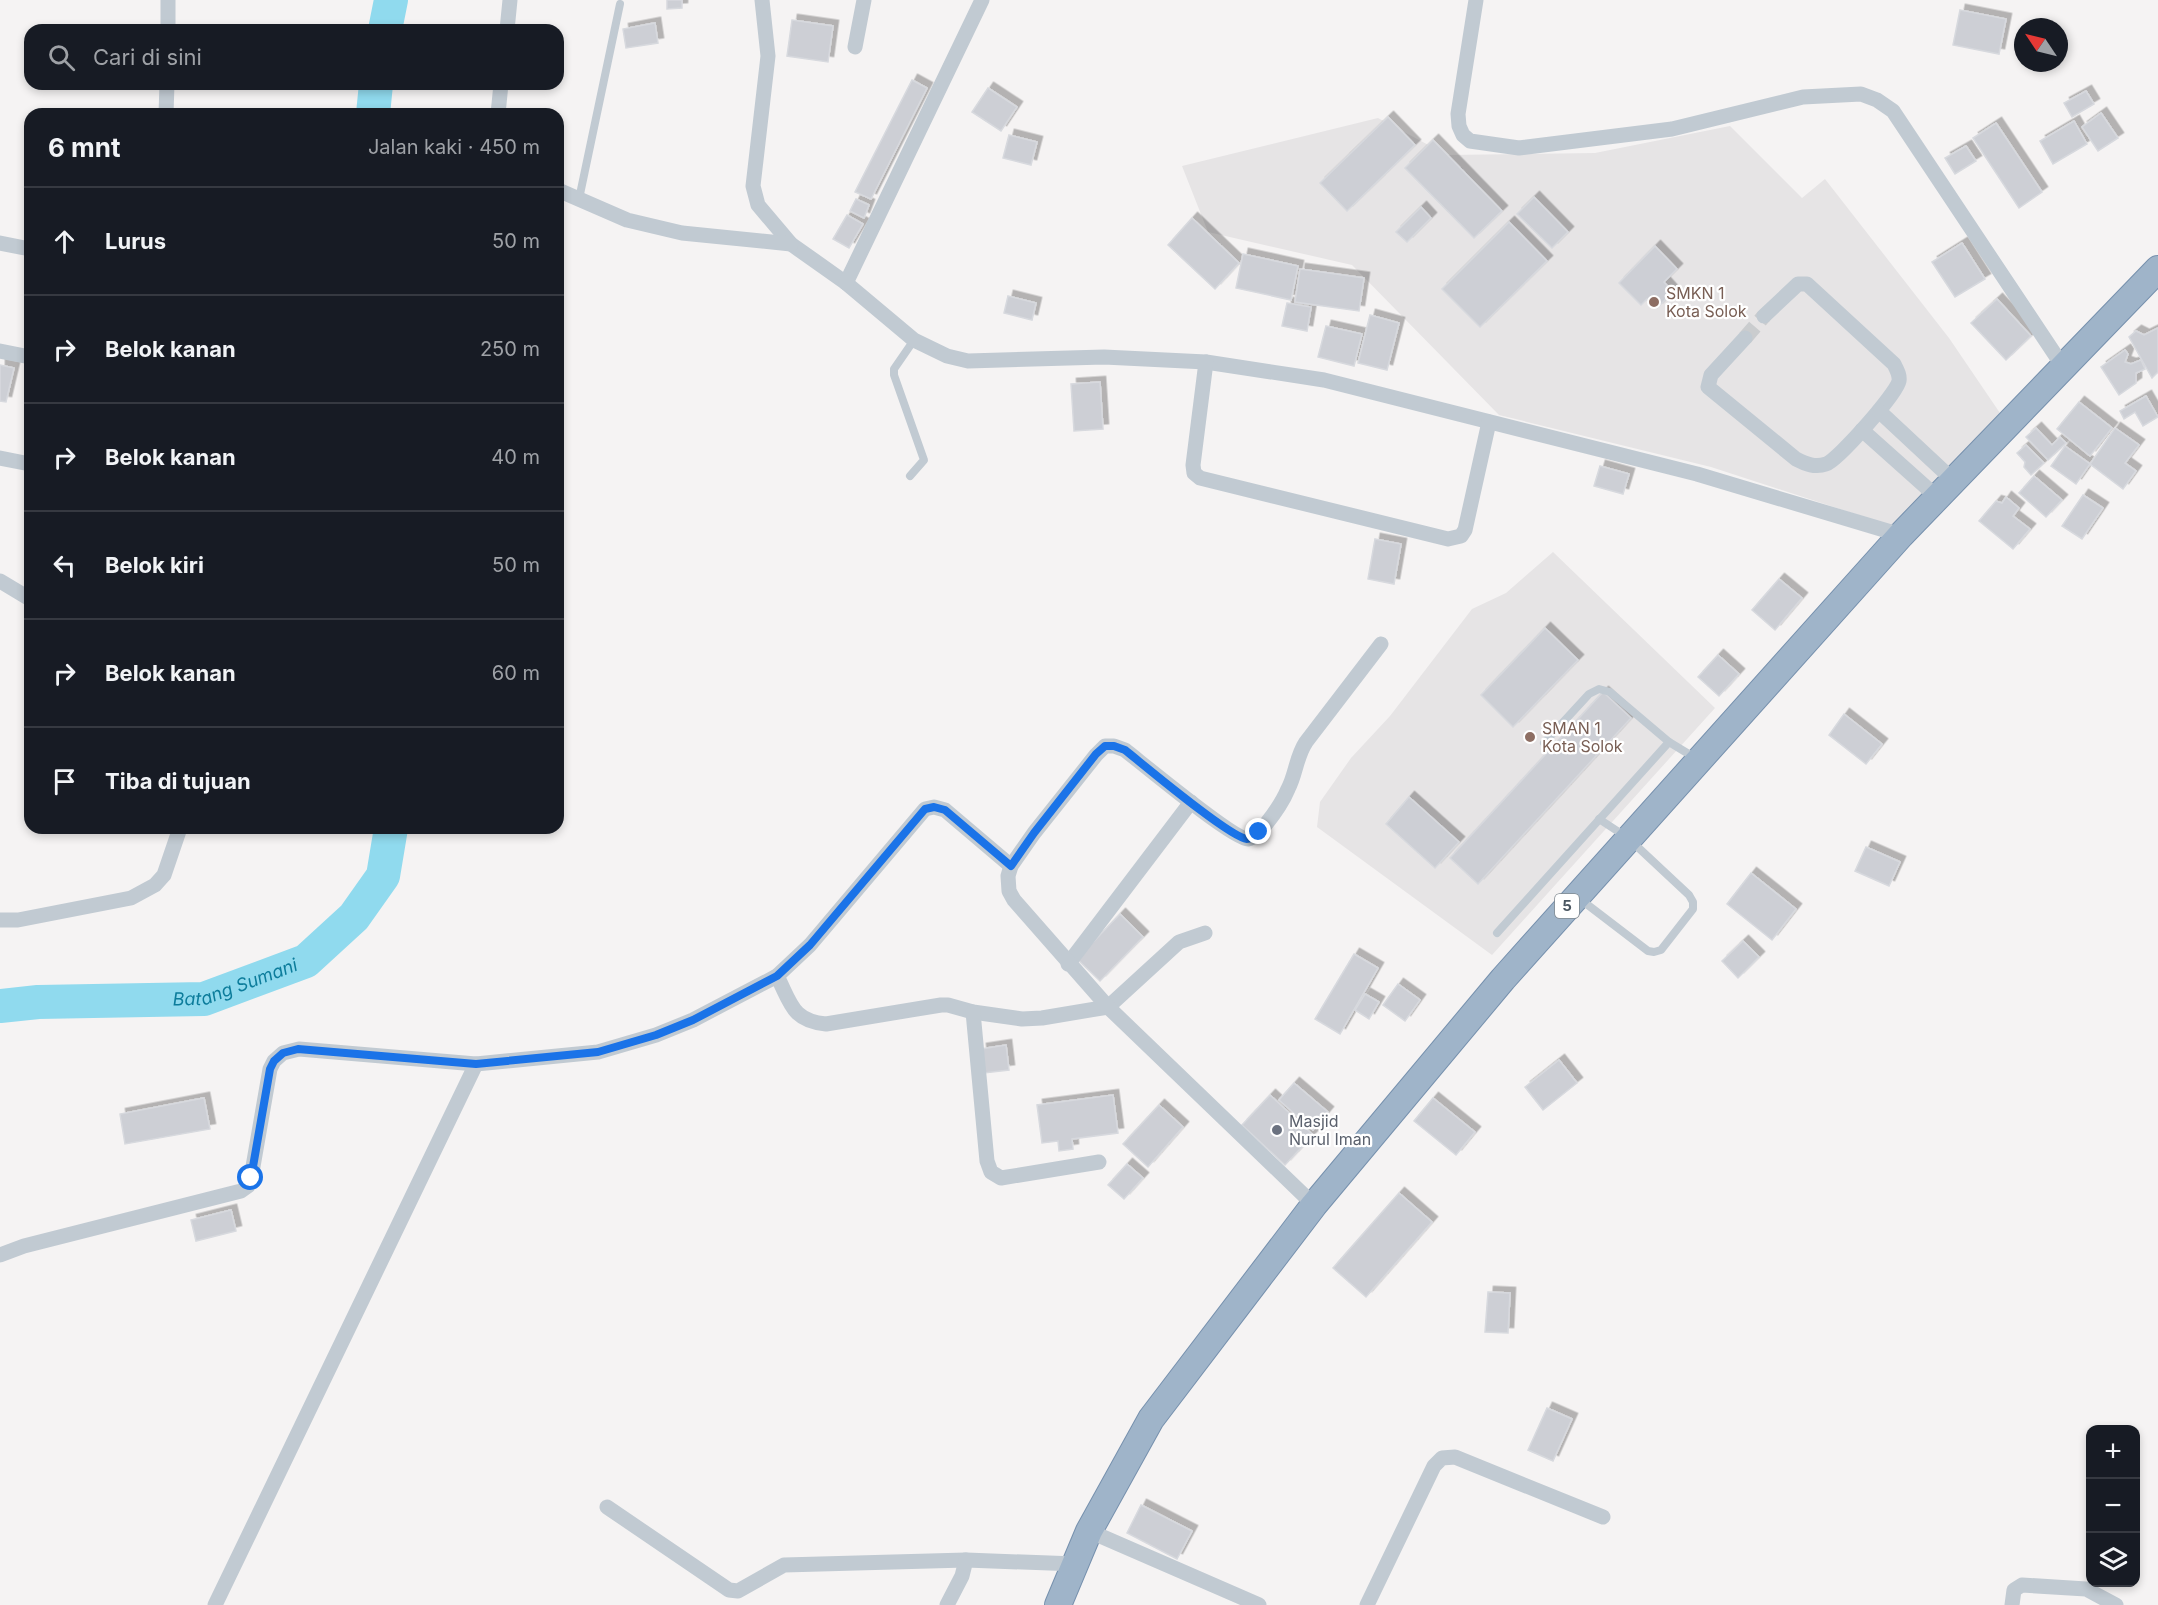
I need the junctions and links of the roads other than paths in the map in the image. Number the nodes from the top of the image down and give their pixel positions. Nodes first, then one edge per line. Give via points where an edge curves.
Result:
1 (168, 0) edge
2 (510, 0) edge
3 (762, 0) edge
4 (864, 0) edge
5 (982, 0) edge
6 (1476, 0) edge
7 (620, 4) dead end
8 (168, 24) edge
9 (508, 24) edge
10 (855, 47) dead end
11 (167, 90) edge
12 (500, 90) edge
13 (166, 108) edge
14 (499, 108) edge
15 (564, 192) edge
16 (579, 198) junction
17 (0, 243) edge
18 (791, 244) junction
19 (24, 248) edge
20 (2158, 269) edge
21 (846, 283) junction
22 (1764, 316) tunnel mouth
23 (1745, 338) tunnel mouth
24 (914, 340) junction
25 (0, 351) edge
26 (24, 356) edge
27 (1206, 362) junction
28 (2064, 368) junction
29 (1879, 411) junction
30 (1489, 422) junction
31 (1862, 430) junction
32 (0, 458) edge
33 (24, 463) edge
34 (910, 476) dead end
35 (1945, 489) junction
36 (1901, 535) junction
37 (0, 581) edge
38 (24, 595) edge
39 (1381, 644) dead end
40 (1669, 742) junction
41 (1544, 743) dead end
42 (1698, 759) junction
43 (1191, 802) junction
44 (1599, 819) junction
45 (178, 834) edge
46 (1628, 838) junction
47 (1011, 866) junction
48 (1576, 896) junction
49 (0, 920) edge
50 (1205, 933) dead end
51 (1497, 933) dead end
52 (1068, 964) junction
53 (777, 976) junction
54 (1108, 1007) junction
55 (973, 1012) junction
56 (476, 1064) junction
57 (1099, 1162) dead end
58 (1314, 1204) junction
59 (0, 1255) edge
60 (607, 1507) dead end
61 (1603, 1517) dead end
62 (1089, 1531) junction
63 (966, 1560) junction
64 (1076, 1564) junction
65 (215, 1605) edge
66 (947, 1605) edge
67 (1058, 1605) edge
68 (1259, 1605) edge
69 (1367, 1605) edge
70 (2012, 1605) edge
71 (2116, 1605) edge

1 - 8 street
2 - 9 street
3 - 18 street via 768,56 753,186 758,205
4 - 10 street
5 - 21 street
6 - 28 street via 1458,114 1459,126 1470,141 1519,148 1672,129 1803,97 1861,94 1877,100 1893,111
7 - 16 lane
11 - 13 street
12 - 14 street
15 - 16 street
16 - 18 street via 627,220 682,233
17 - 19 street
18 - 21 street
20 - 28 highway, 5
21 - 24 street
22 - 29 street via 1798,284 1811,286 1898,371 1898,387
23 - 31 street via 1711,375 1708,387 1796,459 1815,466 1830,463
24 - 27 street via 968,361 1104,357
24 - 34 lane via 894,369 924,460
25 - 26 street
27 - 30 street via 1324,380
27 - 30 street via 1193,465 1200,478 1448,539 1461,536 1465,530
28 - 35 highway, 5
29 - 31 street
29 - 35 street
30 - 36 street via 1697,474
31 - 35 street
32 - 33 street
35 - 36 highway, 5
36 - 42 highway, 5
37 - 38 street
39 - 43 street via 1306,742 1297,758 1289,789 1253,838 1237,835
40 - 41 lane via 1610,692 1599,689 1589,694
40 - 42 lane
40 - 44 lane
42 - 46 highway, 5
43 - 47 street via 1125,750 1105,746
43 - 52 street
44 - 46 lane
44 - 51 lane
45 - 49 street via 164,875 155,885 131,898
46 - 48 highway, 5
46 - 48 lane via 1693,902 1693,909 1661,950 1648,951
47 - 52 street via 1009,891 1014,900
47 - 53 street via 945,810 925,809 810,945
48 - 58 highway, 5
50 - 54 street via 1179,942
52 - 54 street
53 - 55 street via 794,1010 806,1021 815,1023 932,1005
53 - 56 street via 693,1020 618,1047 580,1055
54 - 55 street via 1022,1019
54 - 58 street
55 - 57 street via 991,1172 1001,1178
56 - 59 street via 334,1051 298,1049 283,1053 270,1069 251,1178 241,1191
56 - 65 street
58 - 62 highway, 5 via 1151,1419
60 - 63 street via 729,1590 738,1590 784,1565
61 - 69 street via 1455,1457 1442,1458 1434,1466
62 - 64 highway, 5
62 - 68 street
63 - 64 street
63 - 66 street
64 - 67 highway, 5
70 - 71 street via 2014,1590 2022,1586 2086,1589

